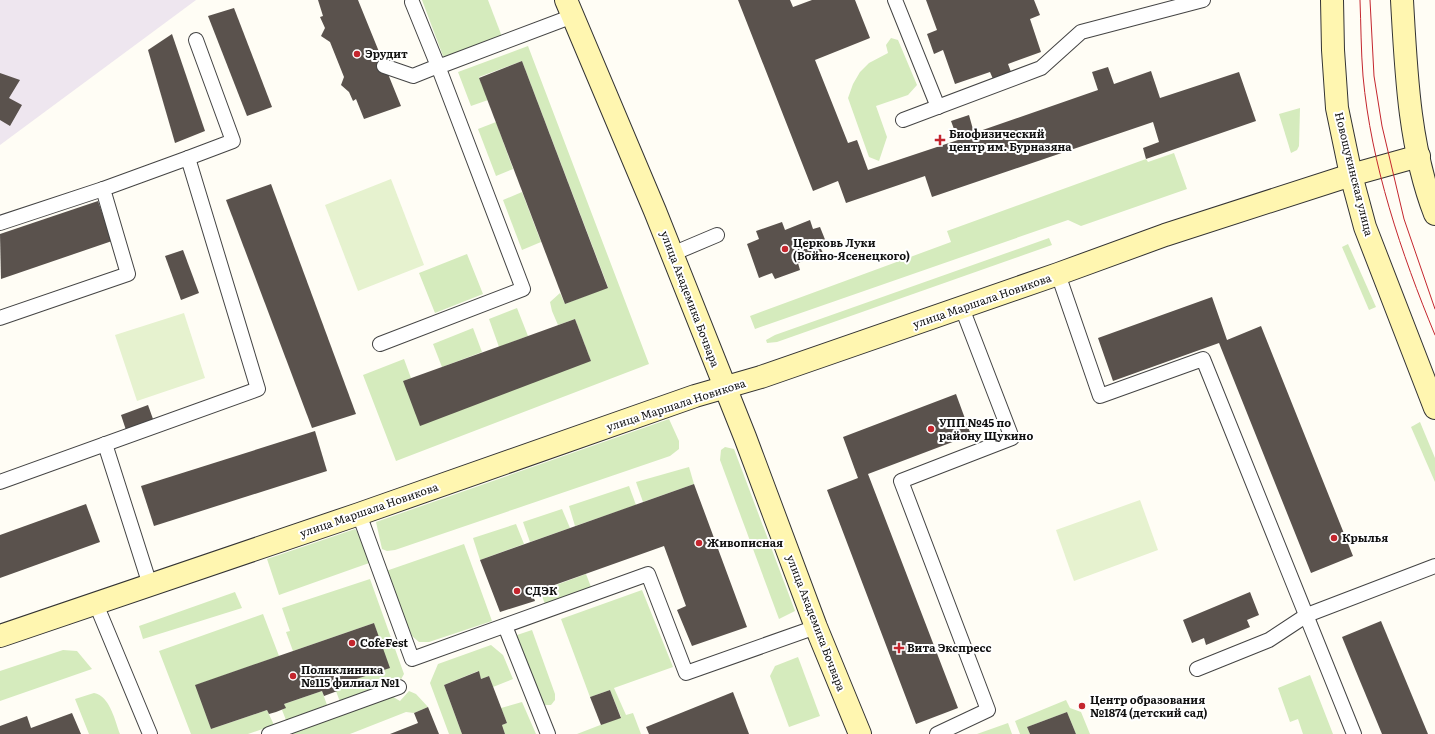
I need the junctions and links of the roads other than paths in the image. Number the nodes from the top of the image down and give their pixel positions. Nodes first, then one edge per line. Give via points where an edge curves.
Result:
1 (895, 0) edge
2 (1203, 0) edge
3 (1332, 0) edge
4 (1402, 0) edge
5 (413, 1) edge
6 (570, 8) edge
7 (196, 40) dead end
8 (384, 66) dead end
9 (438, 66) junction
10 (938, 107) junction
11 (903, 120) dead end
12 (1419, 156) junction
13 (188, 158) junction
14 (1351, 175) junction
15 (103, 189) junction
16 (1435, 214) edge
17 (0, 223) edge
18 (717, 235) dead end
19 (672, 254) junction
20 (1058, 274) junction
21 (962, 308) junction
22 (0, 318) edge
23 (380, 344) dead end
24 (724, 388) junction
25 (1435, 408) edge
26 (105, 444) junction
27 (0, 482) edge
28 (359, 514) junction
29 (1435, 566) edge
30 (150, 585) junction
31 (96, 604) junction
32 (1307, 615) junction
33 (505, 626) junction
34 (816, 627) junction
35 (0, 636) edge
36 (1197, 669) dead end
37 (399, 687) dead end
38 (150, 734) edge
39 (269, 734) edge
40 (548, 734) edge
41 (860, 734) edge
42 (937, 734) edge
43 (1354, 734) edge

1 - 10 lane
2 - 10 lane via 1081,32 1041,68
3 - 14 street, Новощукинская улица via 1337,108
4 - 12 street via 1407,80
5 - 9 lane
6 - 9 lane
6 - 19 street, улица Академика Бочвара
7 - 13 lane via 233,142
8 - 9 lane via 413,76
9 - 23 lane via 523,289
10 - 11 lane
12 - 14 street, улица Маршала Новикова
12 - 16 street
13 - 15 lane
13 - 26 lane via 258,389
14 - 20 street, улица Маршала Новикова via 1165,235
14 - 25 street, Новощукинская улица via 1365,227
15 - 17 lane
15 - 22 lane via 128,274
18 - 19 lane
19 - 24 street, улица Академика Бочвара
20 - 21 street, улица Маршала Новикова
20 - 32 lane via 1100,396 1203,359
21 - 24 street, улица Маршала Новикова
21 - 42 lane via 1012,438 901,481 988,710
24 - 28 street, улица Маршала Новикова
24 - 34 street, улица Академика Бочвара
26 - 27 lane
26 - 30 lane
28 - 30 street, улица Маршала Новикова
28 - 33 lane via 412,659
29 - 32 lane
30 - 31 street, улица Маршала Новикова
31 - 35 street, улица Маршала Новикова
31 - 38 lane
32 - 36 lane via 1269,640
32 - 43 lane
33 - 34 lane via 648,574 686,673
33 - 40 lane
34 - 41 street, улица Академика Бочвара
37 - 39 lane

